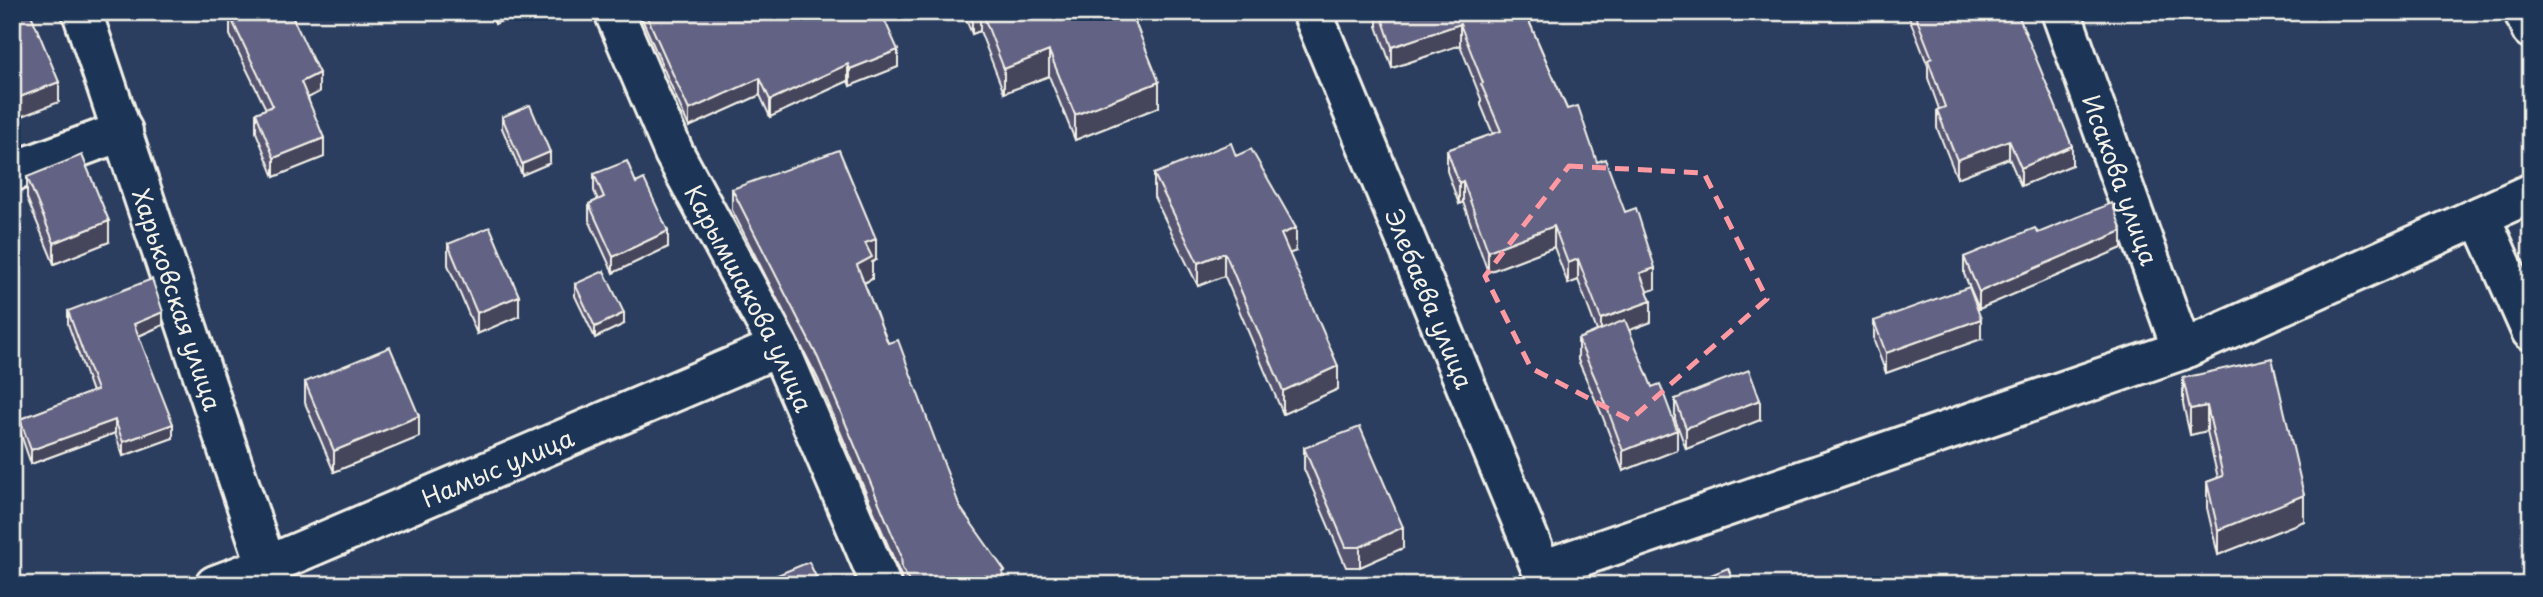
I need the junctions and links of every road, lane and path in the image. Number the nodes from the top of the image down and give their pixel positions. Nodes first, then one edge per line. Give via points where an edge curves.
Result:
1 (82, 12) edge
2 (614, 12) edge
3 (1312, 12) edge
4 (2061, 12) edge
5 (2524, 12) edge
6 (2531, 29) edge
7 (123, 131) junction
8 (12, 173) edge
9 (2531, 194) edge
10 (2480, 216) junction
11 (2531, 331) edge
12 (779, 347) junction
13 (2182, 349) junction
14 (269, 575) edge
15 (1545, 577) edge
16 (215, 585) edge
17 (881, 585) edge

1 - 7 street, Харьковская улица
2 - 12 street, Карымшакова улица via 674,153
3 - 15 street, Элебаева улица
4 - 13 street, Исакова улица
5 - 6 street
7 - 8 street
7 - 14 street, Харьковская улица
9 - 10 street
10 - 11 street
10 - 13 street
12 - 14 street, Намыс улица
12 - 17 street, Карымшакова улица
13 - 15 street
14 - 16 street, Намыс улица

